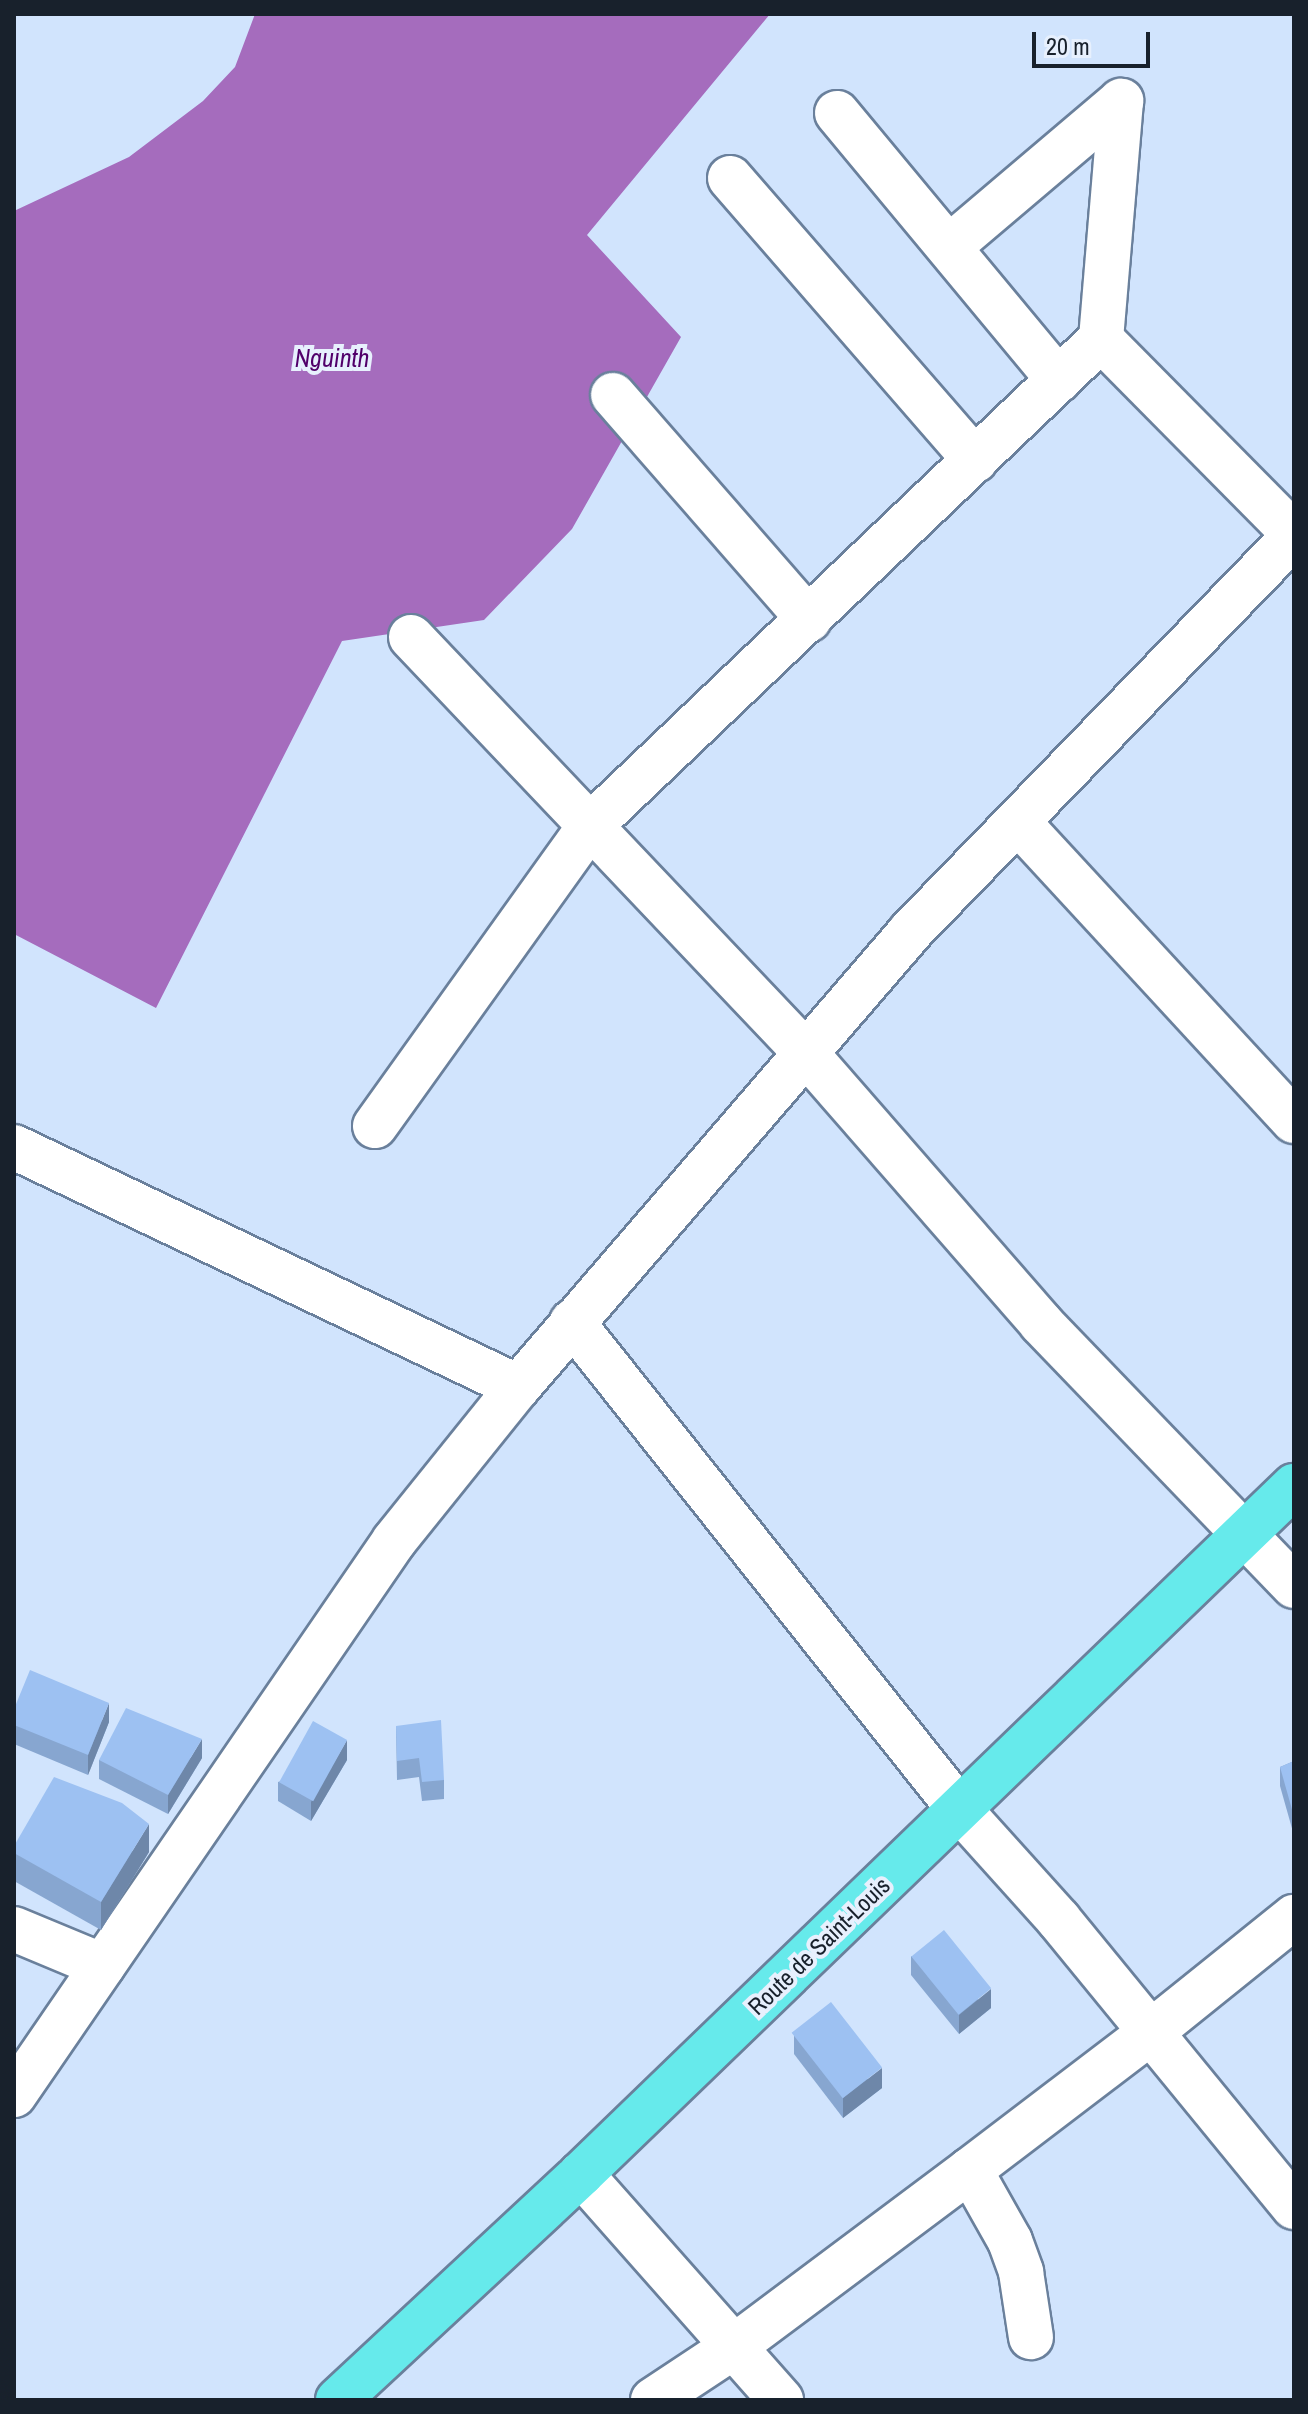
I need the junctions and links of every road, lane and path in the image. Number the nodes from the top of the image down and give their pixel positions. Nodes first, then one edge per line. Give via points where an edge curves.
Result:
1 (837, 113) dead end
2 (730, 178) dead end
3 (949, 247) junction
4 (1101, 339) junction
5 (1059, 380) junction
6 (613, 395) dead end
7 (975, 460) junction
8 (1294, 535) edge
9 (809, 620) junction
10 (411, 637) dead end
11 (1018, 822) junction
12 (590, 826) junction
13 (804, 1051) junction
14 (1294, 1121) edge
15 (375, 1126) dead end
16 (14, 1147) edge
17 (572, 1322) junction
18 (518, 1387) junction
19 (1294, 1486) edge
20 (1244, 1533) junction
21 (1294, 1586) edge
22 (960, 1810) junction
23 (1294, 1917) edge
24 (14, 1929) edge
25 (103, 1966) junction
26 (1151, 2032) junction
27 (14, 2095) edge
28 (970, 2170) junction
29 (581, 2174) junction
30 (1294, 2207) edge
31 (1031, 2337) dead end
32 (732, 2348) junction
33 (338, 2400) edge
34 (653, 2400) edge
35 (781, 2400) edge

1 - 3 street
2 - 7 street
3 - 4 street via 1121,101
3 - 5 street
4 - 5 street
4 - 8 street
5 - 7 street
6 - 9 street
7 - 9 street
8 - 11 street
9 - 12 street
10 - 12 street
11 - 13 street
11 - 14 street
12 - 13 street
12 - 15 street
13 - 17 street
13 - 20 street via 1041,1323
16 - 18 street
17 - 18 street
17 - 22 street
18 - 25 street via 394,1541
19 - 20 main road, Route de Saint-Louis
20 - 21 street
20 - 22 main road, Route de Saint-Louis
22 - 26 street
22 - 29 main road, Route de Saint-Louis
23 - 26 street
24 - 25 street
25 - 27 street
26 - 28 street
26 - 30 street
28 - 31 street via 1010,2241 1021,2272
28 - 32 street
29 - 32 street
29 - 33 main road, Route de Saint-Louis
32 - 34 street
32 - 35 street

